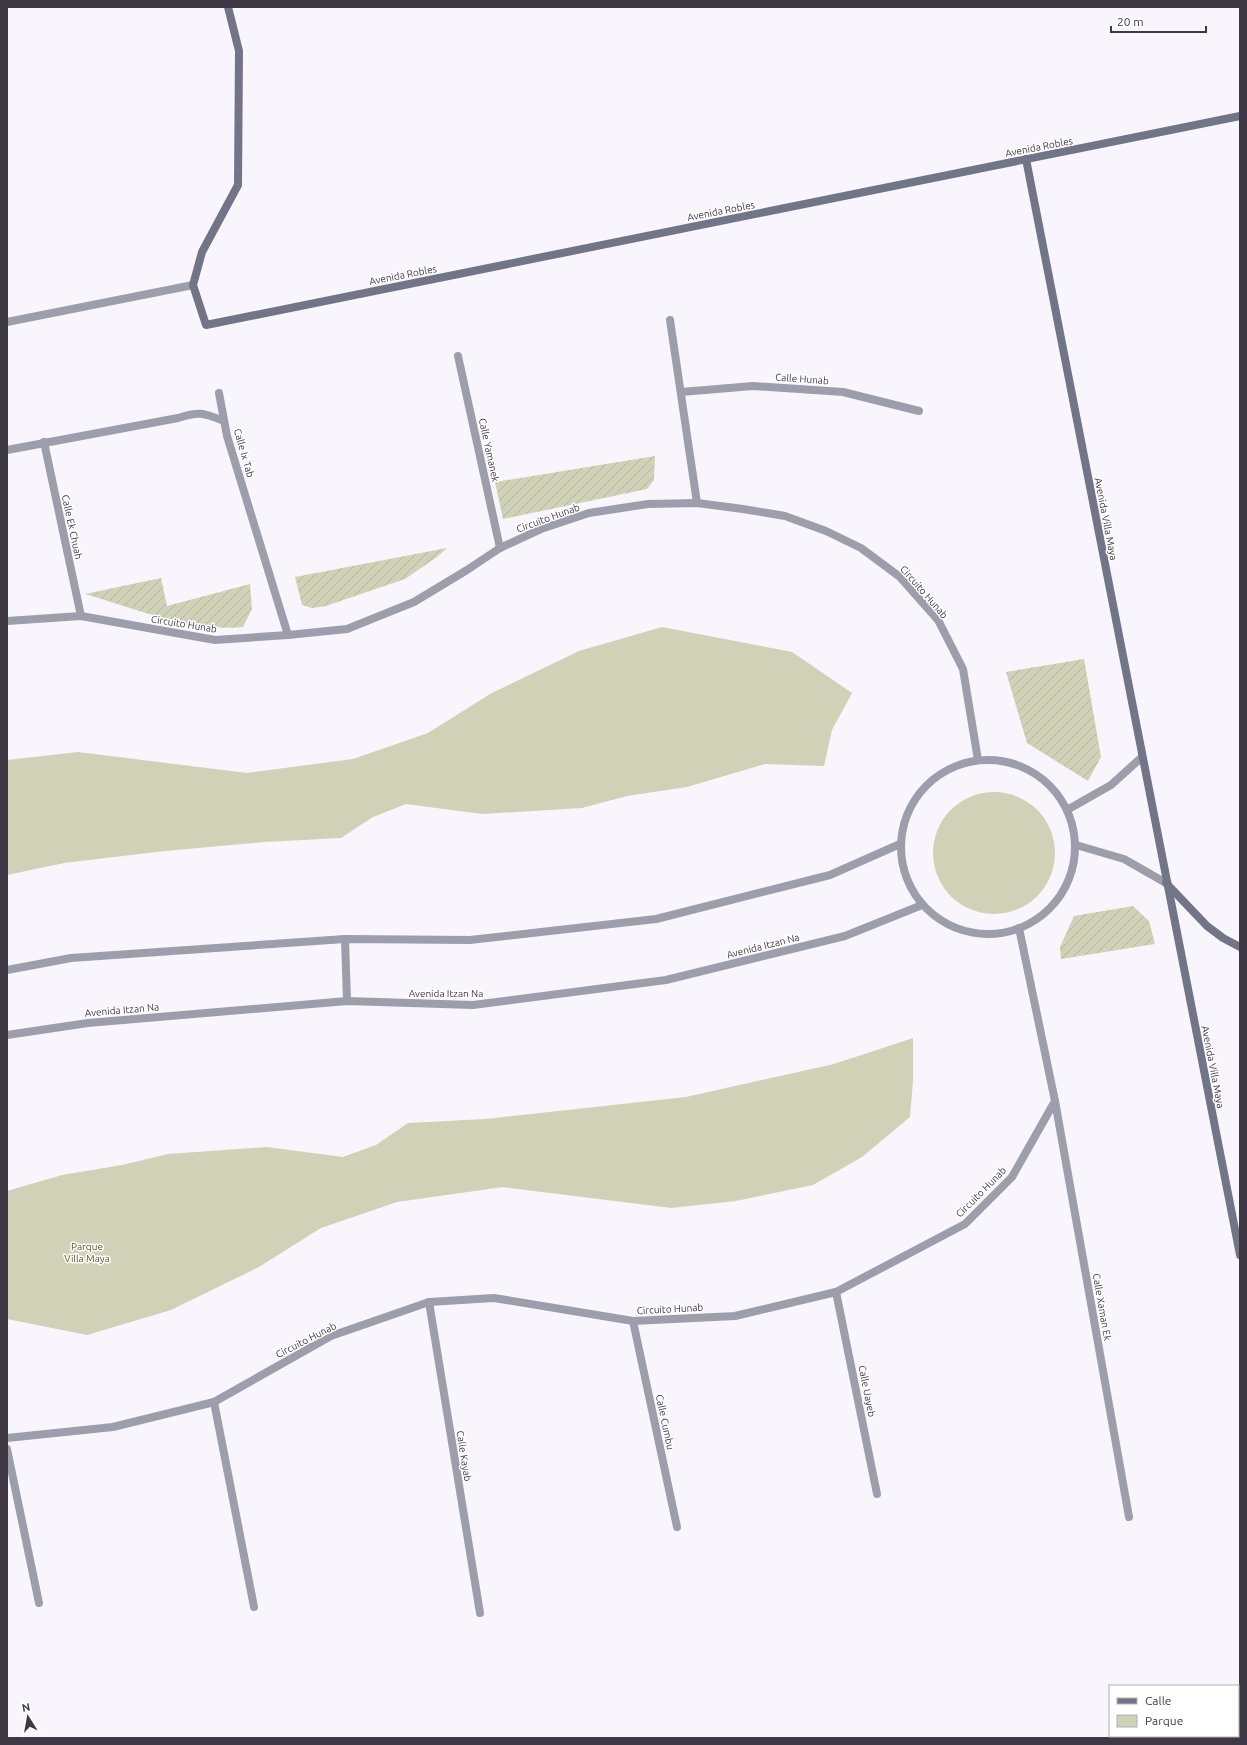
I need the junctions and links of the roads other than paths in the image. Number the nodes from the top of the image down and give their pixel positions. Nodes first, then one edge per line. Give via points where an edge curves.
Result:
1 (228, 7) edge
2 (1240, 116) edge
3 (1026, 159) junction
4 (193, 285) junction
5 (670, 320) dead end
6 (7, 322) edge
7 (458, 356) dead end
8 (681, 392) junction
9 (219, 393) dead end
10 (919, 411) dead end
11 (224, 421) junction
12 (44, 442) junction
13 (7, 450) edge
14 (697, 502) junction
15 (500, 548) junction
16 (81, 616) junction
17 (7, 621) edge
18 (288, 635) junction
19 (1142, 756) junction
20 (978, 760) junction
21 (1067, 810) junction
22 (900, 844) junction
23 (1076, 845) junction
24 (1166, 883) junction
25 (922, 905) junction
26 (1019, 928) junction
27 (345, 939) junction
28 (1240, 947) edge
29 (7, 970) edge
30 (347, 1001) junction
31 (7, 1035) edge
32 (1055, 1101) junction
33 (1240, 1254) edge
34 (836, 1292) junction
35 (429, 1302) junction
36 (633, 1321) junction
37 (214, 1402) junction
38 (7, 1438) edge
39 (7, 1449) edge
40 (877, 1494) dead end
41 (1129, 1517) dead end
42 (677, 1527) dead end
43 (39, 1603) dead end
44 (254, 1607) dead end
45 (480, 1613) dead end

1 - 4 main road via 239,51 238,185 202,252
2 - 3 main road, Avenida Robles
3 - 4 main road, Avenida Robles via 206,325
3 - 19 main road, Avenida Villa Maya
4 - 6 street
5 - 8 street
7 - 15 street, Calle Yamanek
8 - 10 street, Calle Hunab via 753,386 836,392
8 - 14 street
9 - 11 street
11 - 12 street, Calle Ix Tab via 204,413 191,414
11 - 18 street, Calle Ix Tab
12 - 13 street, Calle Ix Tab
12 - 16 street, Calle Ek Chuah
14 - 15 street, Circuito Hunab via 648,504 589,513 541,529
14 - 20 street, Circuito Hunab via 784,516 826,531 861,548 900,577 938,620 963,669
15 - 18 street, Circuito Hunab via 414,602 347,629
16 - 17 street, Circuito Hunab
16 - 18 street, Circuito Hunab via 215,640
19 - 21 street via 1111,785
19 - 24 main road, Avenida Villa Maya
20 - 21 street via 1005,761 1030,770 1052,787
20 - 22 street via 953,766 932,779 915,797 904,820
21 - 23 street
22 - 25 street via 902,866 910,887
22 - 27 street via 830,874 656,919 470,940
23 - 24 street via 1124,859
23 - 26 street via 1072,871 1061,895 1042,915
24 - 28 main road via 1207,926
24 - 33 main road, Avenida Villa Maya
25 - 26 street via 943,922 967,931 993,934
25 - 30 street, Avenida Itzan Na via 845,936 666,980 473,1005
26 - 32 street
27 - 29 street via 71,958
27 - 30 street
30 - 31 street, Avenida Itzan Na via 88,1023
32 - 34 street, Circuito Hunab via 1012,1177 965,1224
32 - 41 street, Calle Xaman Ek
34 - 36 street, Circuito Hunab via 735,1316
34 - 40 street, Calle Uayeb
35 - 36 street, Circuito Hunab via 494,1298
35 - 37 street, Circuito Hunab via 331,1336
35 - 45 street, Calle Kayab
36 - 42 street, Calle Cumbu
37 - 38 street, Circuito Hunab via 113,1427
37 - 44 street
39 - 43 street

